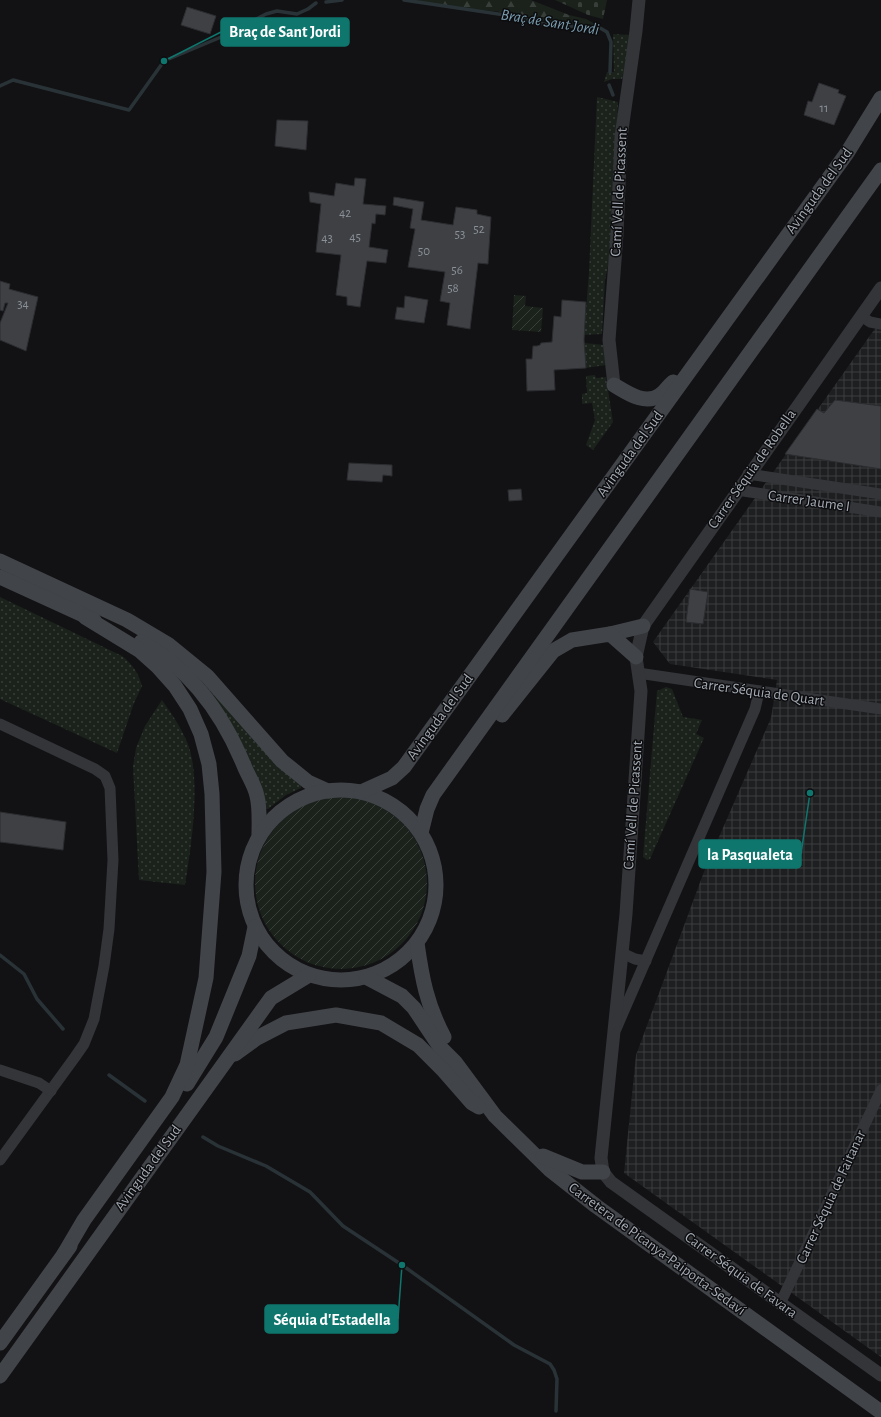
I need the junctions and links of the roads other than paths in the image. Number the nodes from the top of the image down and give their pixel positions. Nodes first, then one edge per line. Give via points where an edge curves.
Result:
1 (639, 0) edge
2 (881, 98) edge
3 (881, 170) edge
4 (881, 288) edge
5 (861, 316) junction
6 (881, 324) edge
7 (689, 372) junction
8 (614, 385) joint
9 (748, 474) junction
10 (737, 490) junction
11 (881, 494) edge
12 (881, 512) edge
13 (0, 561) edge
14 (0, 577) edge
15 (85, 617) junction
16 (643, 626) junction
17 (610, 634) junction
18 (636, 657) junction
19 (638, 673) junction
20 (759, 692) junction
21 (881, 709) edge
22 (0, 724) edge
23 (459, 758) junction
24 (328, 791) junction
25 (361, 792) junction
26 (421, 833) junction
27 (259, 835) junction
28 (255, 927) junction
29 (416, 943) junction
30 (622, 953) junction
31 (646, 961) junction
32 (309, 975) junction
33 (366, 977) junction
34 (614, 1035) junction
35 (225, 1061) junction
36 (455, 1062) junction
37 (0, 1070) edge
38 (881, 1090) edge
39 (50, 1091) junction
40 (495, 1116) junction
41 (529, 1150) junction
42 (0, 1160) edge
43 (602, 1172) junction
44 (64, 1254) junction
45 (780, 1304) junction
46 (0, 1343) edge
47 (881, 1375) edge
48 (0, 1376) edge
49 (881, 1412) edge

1 - 8 street, Camí Vell de Picassent via 621,137 609,340
2 - 7 main road, Avinguda del Sud via 847,153
3 - 23 main road
4 - 5 street, Carrer Séquia de Robella
5 - 6 street via 870,322
5 - 9 street, Carrer Séquia de Robella
7 - 8 main road via 653,399 629,394
7 - 25 main road, Avinguda del Sud via 404,767 392,778
9 - 10 street, Carrer Séquia de Robella
9 - 11 street, Carrer Jaume I
10 - 12 street, Carrer Jaume I
10 - 16 street, Carrer Séquia de Robella
13 - 24 main road via 127,620 169,645 207,676 282,761 308,782
14 - 15 main road
15 - 27 main road via 112,626 151,648 169,660 200,691 226,725 257,796
15 - 44 main road via 139,650 175,686 190,709 201,734 209,764 214,872 206,978 187,1065 172,1097 84,1220
16 - 17 main road
16 - 18 street, Carrer Séquia de Robella
17 - 18 main road
17 - 23 main road via 572,640 553,651 489,732
18 - 19 street, Camí Vell de Picassent
19 - 20 street, Carrer Séquia de Quart
19 - 30 street, Camí Vell de Picassent via 641,691
20 - 21 street, Carrer Séquia de Quart
20 - 31 street, Camí Vell de Picassent via 755,709
22 - 39 street via 95,769 105,776 110,788 112,894 99,999 84,1044
23 - 26 main road via 433,795 426,809
24 - 25 main road
24 - 27 main road via 296,800 275,815
25 - 26 main road via 384,800 405,814
26 - 29 main road via 433,860 436,888 431,917
27 - 28 main road via 247,865 246,896
28 - 32 main road via 268,947 287,964
28 - 44 main road, Avinguda del Sud via 249,956 216,1037 177,1101
29 - 33 main road via 394,964
29 - 36 main road, Carretera de Picanya-Paiporta-Sedaví via 422,984 433,1017
30 - 31 street
30 - 34 street, Camí Vell de Picassent
31 - 34 street, Camí Vell de Picassent
32 - 33 main road via 338,980
32 - 35 main road, Avinguda del Sud via 271,998
33 - 36 main road, Carretera de Picanya-Paiporta-Sedaví via 402,996 414,1008 440,1047
34 - 43 street, Camí Vell de Picassent via 601,1158
35 - 40 main road via 257,1038 286,1023 336,1015 381,1023 418,1045 472,1103
35 - 48 main road, Avinguda del Sud
36 - 40 main road, Carretera de Picanya-Paiporta-Sedaví
37 - 39 street via 39,1083
38 - 45 street, Carrer Séquia de Faitanar
39 - 42 street
40 - 41 main road, Carretera de Picanya-Paiporta-Sedaví
41 - 43 main road via 582,1172
41 - 49 main road, Carretera de Picanya-Paiporta-Sedaví via 596,1206
43 - 45 street, Carrer Séquia de Favara via 612,1182
44 - 46 main road, Avinguda del Sud
45 - 47 street, Carrer Séquia de Favara

